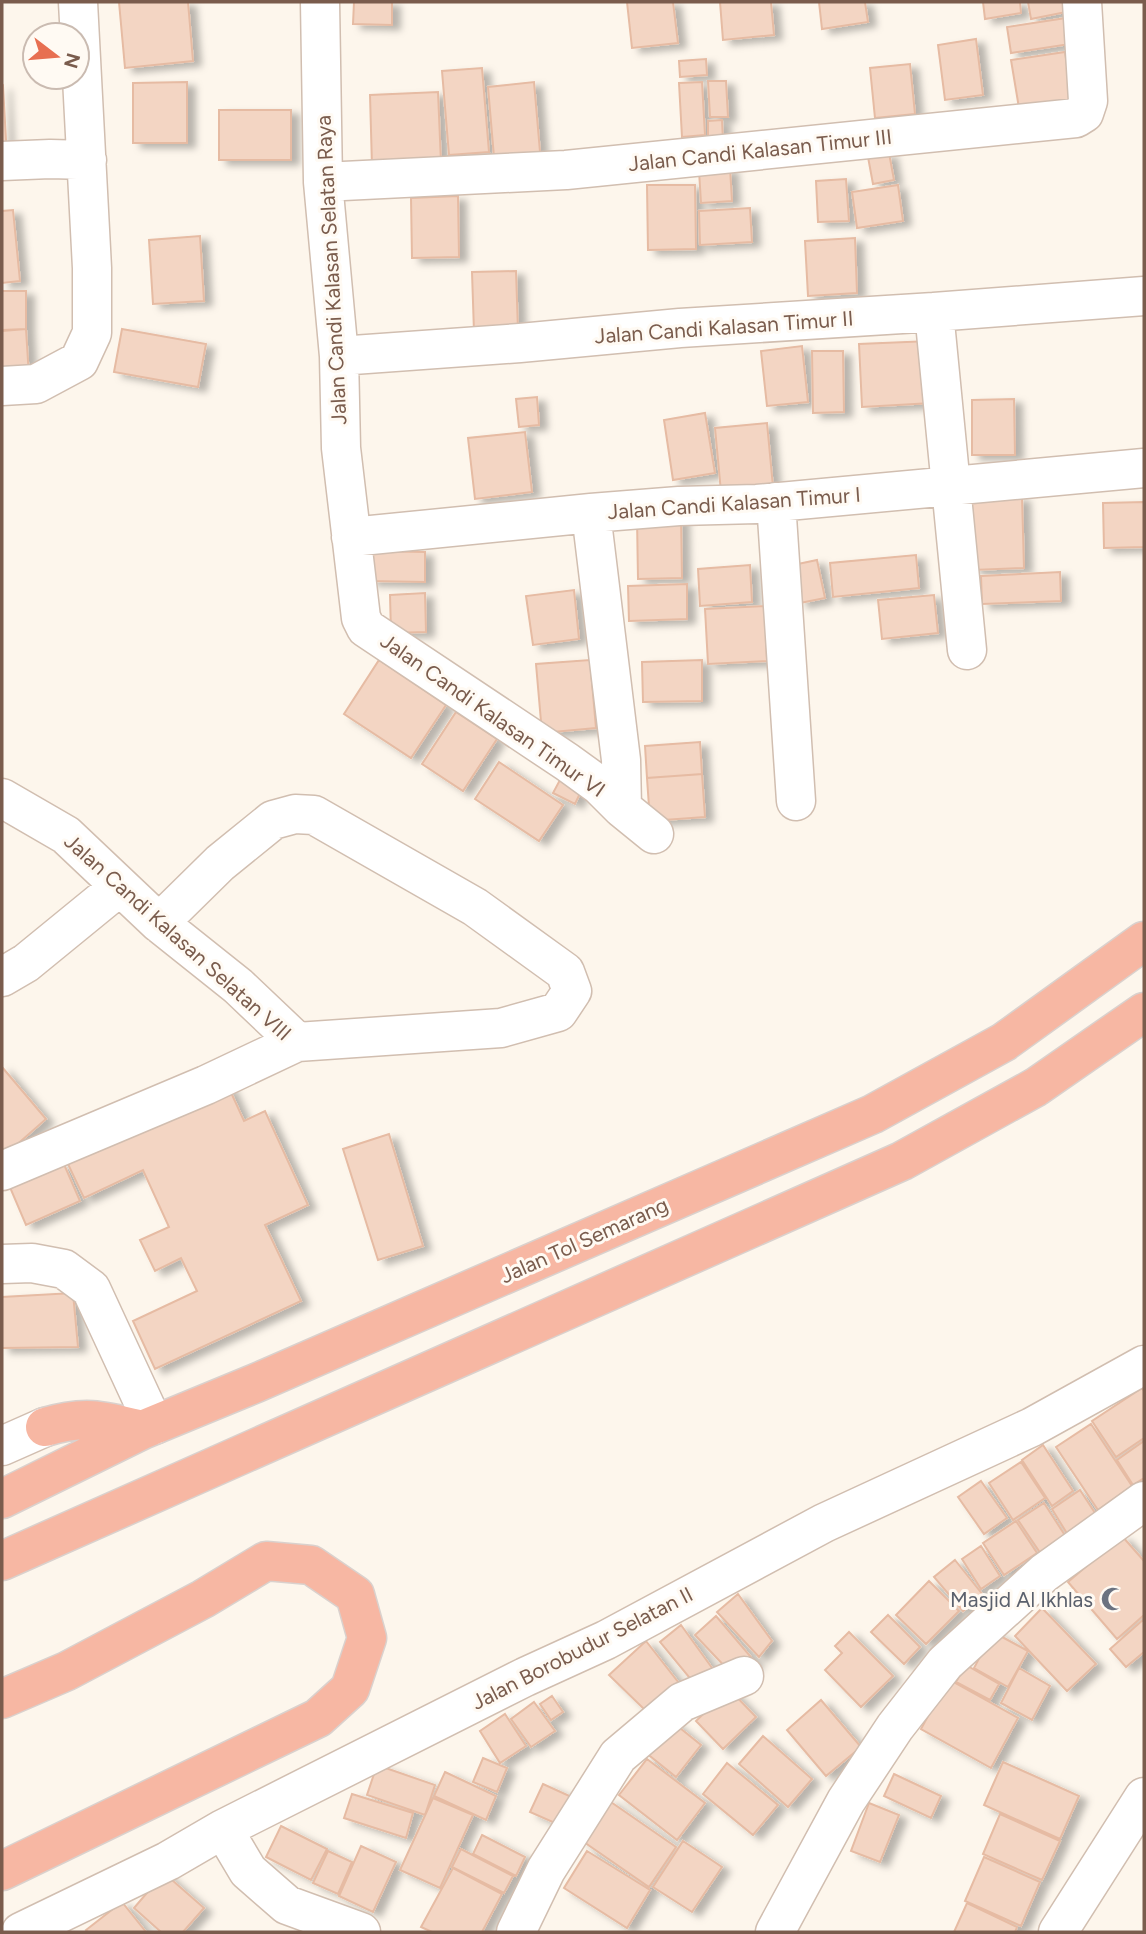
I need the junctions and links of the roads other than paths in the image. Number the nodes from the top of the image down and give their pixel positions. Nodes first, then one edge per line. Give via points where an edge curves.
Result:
1 (78, 2) edge
2 (320, 2) edge
3 (1083, 2) edge
4 (86, 160) junction
5 (2, 161) edge
6 (323, 182) junction
7 (1144, 296) edge
8 (934, 312) junction
9 (339, 356) junction
10 (2, 386) edge
11 (1130, 469) edge
12 (952, 486) junction
13 (776, 502) junction
14 (591, 513) junction
15 (351, 537) junction
16 (967, 650) dead end
17 (2, 797) edge
18 (796, 801) dead end
19 (622, 808) junction
20 (654, 834) dead end
21 (119, 887) junction
22 (159, 923) junction
23 (1144, 942) edge
24 (2, 977) edge
25 (1144, 1012) edge
26 (297, 1042) junction
27 (2, 1171) edge
28 (2, 1265) edge
29 (1144, 1365) edge
30 (45, 1427) joint
31 (148, 1427) junction
32 (2, 1446) edge
33 (2, 1499) edge
34 (1144, 1501) edge
35 (2, 1561) edge
36 (744, 1676) dead end
37 (2, 1699) edge
38 (1144, 1797) edge
39 (223, 1829) junction
40 (2, 1871) edge
41 (20, 1932) edge
42 (361, 1932) edge
43 (516, 1932) edge
44 (775, 1932) edge
45 (1058, 1932) edge

1 - 4 street
2 - 6 street, Jalan Candi Kalasan Selatan Raya
3 - 6 street, Jalan Candi Kalasan Timur III via 1088,102 1076,118 566,170
4 - 5 street
4 - 10 street via 92,333 79,361 36,384
6 - 9 street, Jalan Candi Kalasan Selatan Raya
7 - 8 street, Jalan Candi Kalasan Timur II
8 - 9 street, Jalan Candi Kalasan Timur II
8 - 12 street
9 - 15 street, Jalan Candi Kalasan Selatan Raya via 341,448
11 - 12 street, Jalan Candi Kalasan Timur I
12 - 13 street, Jalan Candi Kalasan Timur I
12 - 16 street
13 - 14 street, Jalan Candi Kalasan Timur I
13 - 18 street
14 - 15 street, Jalan Candi Kalasan Timur I
14 - 19 street, Jalan Candi Kalasan Timur VI via 621,760
15 - 19 street, Jalan Candi Kalasan Timur VI via 358,604 366,628 567,762
17 - 21 street, Jalan Candi Kalasan Selatan VIII via 66,835
19 - 20 street
21 - 22 street, Jalan Candi Kalasan Selatan VIII
21 - 24 street via 26,963
22 - 26 street, Jalan Candi Kalasan Selatan VIII via 238,986
22 - 26 street via 220,863 273,820 295,814 314,816 475,908 565,972 572,991 558,1012 501,1028
23 - 31 highway, Jalan Tol Semarang via 1004,1042 873,1114
25 - 35 highway via 1036,1087 902,1161
26 - 27 street, Jalan Candi Kalasan Selatan VIII
28 - 31 street via 32,1263 64,1269 91,1289
29 - 39 street, Jalan Borobudur Selatan II via 1032,1427 824,1523 606,1640
30 - 31 highway via 97,1419
30 - 32 street
31 - 33 highway, Jalan Tol Semarang
34 - 44 street via 1044,1573 945,1663 846,1801
36 - 43 street via 682,1702 618,1756 545,1870
37 - 40 highway via 67,1671 266,1561 311,1565 355,1595 366,1638 350,1689 318,1718
38 - 45 street
39 - 41 street, Jalan Borobudur Selatan II via 168,1861
39 - 42 street via 248,1871 287,1905

